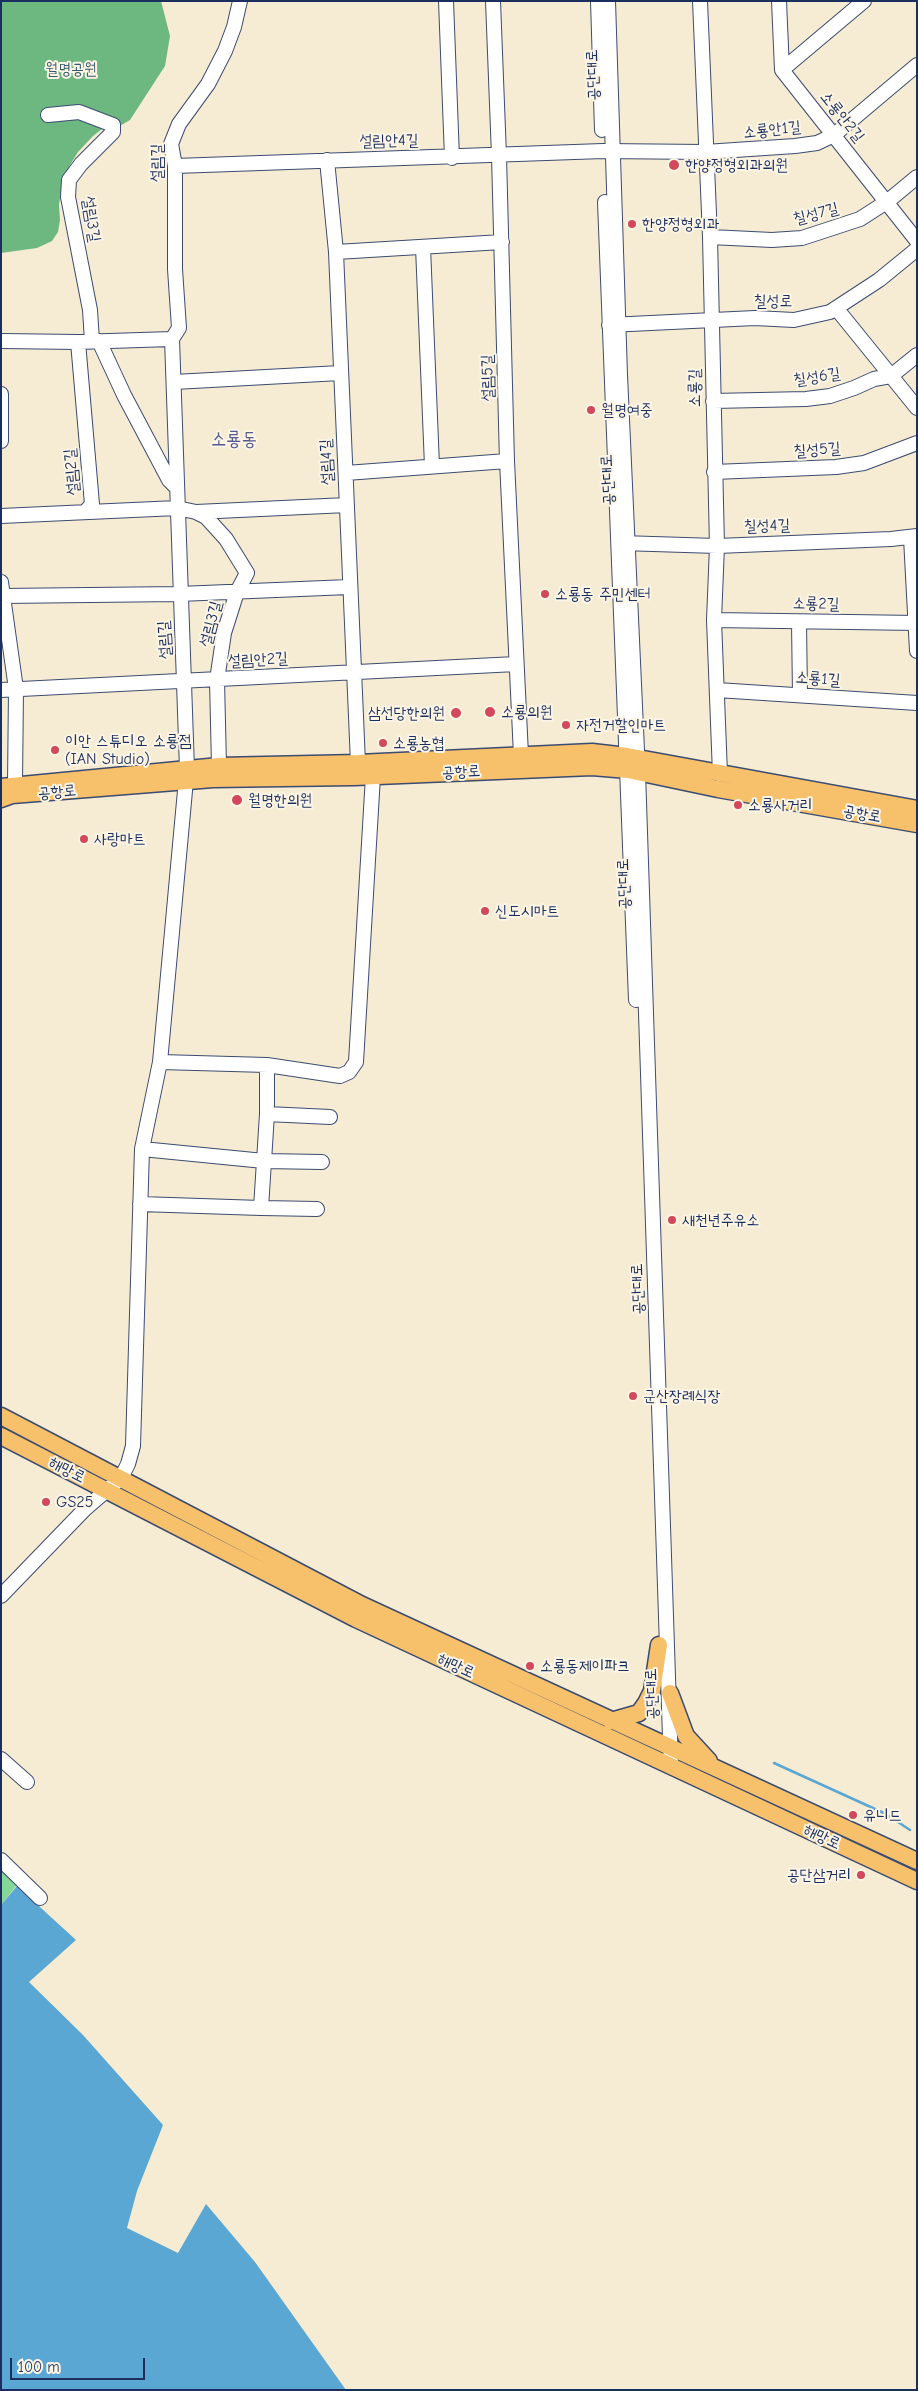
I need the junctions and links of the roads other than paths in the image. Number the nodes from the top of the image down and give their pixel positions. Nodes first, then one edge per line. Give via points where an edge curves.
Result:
1 (240, 1) edge
2 (446, 1) edge
3 (493, 1) edge
4 (598, 1) edge
5 (608, 1) edge
6 (700, 1) edge
7 (779, 1) edge
8 (864, 1) edge
9 (917, 65) edge
10 (782, 70) junction
11 (48, 115) dead end
12 (834, 136) junction
13 (608, 151) junction
14 (705, 152) junction
15 (500, 156) junction
16 (452, 158) junction
17 (327, 160) junction
18 (175, 166) junction
19 (917, 177) edge
20 (888, 201) junction
21 (710, 237) junction
22 (917, 240) edge
23 (502, 242) junction
24 (423, 247) junction
25 (917, 249) edge
26 (336, 252) junction
27 (836, 308) junction
28 (712, 322) junction
29 (614, 325) junction
30 (172, 339) junction
31 (1, 341) edge
32 (90, 342) junction
33 (917, 354) edge
34 (340, 373) junction
35 (891, 376) junction
36 (174, 382) junction
37 (1, 394) edge
38 (713, 401) junction
39 (917, 408) edge
40 (1, 441) edge
41 (917, 443) edge
42 (507, 460) junction
43 (432, 466) junction
44 (714, 472) junction
45 (346, 473) junction
46 (176, 487) junction
47 (347, 505) junction
48 (178, 508) junction
49 (86, 511) junction
50 (196, 512) junction
51 (1, 516) edge
52 (914, 537) edge
53 (624, 543) junction
54 (717, 546) junction
55 (1, 582) edge
56 (349, 587) junction
57 (237, 592) junction
58 (180, 594) junction
59 (2, 596) edge
60 (714, 620) junction
61 (798, 622) junction
62 (916, 623) edge
63 (917, 651) edge
64 (516, 664) junction
65 (354, 673) junction
66 (218, 680) junction
67 (185, 681) junction
68 (16, 689) junction
69 (1, 690) edge
70 (717, 690) junction
71 (800, 695) junction
72 (917, 703) edge
73 (521, 755) junction
74 (358, 763) junction
75 (633, 764) junction
76 (220, 766) junction
77 (720, 774) junction
78 (186, 775) junction
79 (373, 776) junction
80 (8, 785) edge
81 (1, 799) edge
82 (917, 809) edge
83 (917, 824) edge
84 (160, 1062) junction
85 (267, 1065) junction
86 (267, 1114) junction
87 (330, 1117) dead end
88 (142, 1149) junction
89 (264, 1161) junction
90 (322, 1162) dead end
91 (140, 1204) junction
92 (262, 1208) junction
93 (317, 1209) dead end
94 (1, 1416) edge
95 (1, 1436) edge
96 (121, 1478) junction
97 (107, 1490) junction
98 (1, 1596) edge
99 (659, 1645) junction
100 (670, 1693) junction
101 (611, 1721) junction
102 (667, 1756) junction
103 (1, 1759) edge
104 (724, 1771) junction
105 (27, 1782) dead end
106 (1, 1860) edge
107 (917, 1861) edge
108 (917, 1881) edge
109 (40, 1898) dead end

1 - 18 street, 설림길 via 225,51 208,84 179,124 171,144
2 - 16 street
3 - 15 street, 설림5길
4 - 13 street, 공단대로
5 - 13 street, 공단대로
6 - 14 street, 소룡길
7 - 10 street
8 - 10 street
9 - 12 street, 소룡안1길
10 - 12 street, 소룡안2길
11 - 32 street, 설림3길 via 79,112 113,125 112,132 69,180 68,197 90,310
12 - 14 street, 소룡안1길 via 796,146
12 - 20 street, 소룡안2길
13 - 14 street, 소룡안1길
13 - 15 street, 설림안4길
13 - 29 street, 공단대로
14 - 21 street, 소룡길
15 - 16 street, 설림안4길
15 - 23 street, 설림5길
16 - 17 street, 설림안4길
17 - 18 street, 설림안4길
17 - 26 street, 설림4길
18 - 30 street, 설림길 via 174,269 179,328
19 - 20 street, 칠성7길
20 - 21 street, 칠성7길 via 860,219 802,238
20 - 22 street, 소룡안2길
21 - 28 street, 소룡길
23 - 24 street
23 - 42 street, 설림5길
24 - 26 street
24 - 43 street
25 - 27 street, 칠성로 via 879,280
26 - 34 street, 설림4길
27 - 28 street, 칠성로 via 794,320 755,318
27 - 35 street
28 - 29 street, 칠성로
28 - 38 street, 소룡길
29 - 53 street, 공단대로
30 - 32 street
30 - 36 street, 설림길
31 - 32 street
32 - 46 street, 설림3길
32 - 49 street, 설림2길 via 92,504
33 - 35 street, 칠성6길
34 - 36 street
34 - 45 street, 설림4길
35 - 38 street, 칠성6길 via 830,396
35 - 39 street
36 - 46 street, 설림길
37 - 40 street
38 - 44 street, 소룡길
41 - 44 street, 칠성5길 via 864,463 836,468
42 - 43 street
42 - 64 street, 설림5길
43 - 45 street
44 - 54 street, 소룡길
45 - 47 street, 설림4길
46 - 48 street, 설림길
47 - 50 street
47 - 56 street, 설림4길
48 - 49 street
48 - 50 street
48 - 58 street, 설림길
49 - 51 street, 설림2길
50 - 57 street, 설림3길 via 226,539 247,573
52 - 54 street, 칠성4길
52 - 62 street
53 - 54 street, 칠성4길
53 - 75 street, 공단대로
54 - 60 street, 소룡길
55 - 59 street
56 - 57 street
56 - 65 street, 설림4길
57 - 58 street
57 - 66 street, 설림3길 via 224,633
58 - 59 street
58 - 67 street, 설림길
59 - 68 street
60 - 61 street, 소룡2길
60 - 70 street, 소룡길
61 - 62 street, 소룡2길
61 - 71 street
62 - 63 street
64 - 65 street, 설림안2길
64 - 73 street, 설림5길
65 - 66 street, 설림안2길
65 - 74 street, 설림4길
66 - 67 street, 설림안2길
66 - 76 street, 설림3길
67 - 68 street, 설림안2길
67 - 78 street, 설림길
68 - 69 street, 설림안2길
68 - 80 street
70 - 71 street, 소룡1길
70 - 77 street, 소룡길
71 - 72 street, 소룡1길
73 - 74 main road, 공항로
73 - 75 main road, 공항로 via 592,752
74 - 76 main road, 공항로
75 - 77 main road, 공항로
75 - 79 main road, 공항로
75 - 83 main road, 공항로 via 718,789
75 - 99 street, 공단대로
75 - 100 street, 공단대로
76 - 78 main road, 공항로
77 - 82 main road, 공항로
78 - 79 main road, 공항로
78 - 80 main road, 공항로
78 - 81 main road, 공항로
78 - 84 street, 설림길
79 - 85 street via 356,1062 349,1072 340,1076
84 - 85 street
84 - 88 street, 설림길
85 - 86 street
86 - 87 street
86 - 89 street
88 - 89 street
88 - 91 street, 설림길
89 - 90 street
89 - 92 street
91 - 92 street
91 - 96 street, 설림길 via 133,1446
92 - 93 street
94 - 96 main road, 해망로
95 - 97 main road, 해망로
96 - 97 street
96 - 101 main road, 해망로 via 362,1605
97 - 98 street
97 - 102 main road, 해망로 via 356,1619
99 - 101 main road via 652,1691 646,1704 639,1713
99 - 102 street, 공단대로
100 - 102 street, 공단대로
100 - 104 main road via 686,1736 705,1759
101 - 102 main road, 해망로
102 - 104 main road, 해망로
102 - 108 main road, 해망로
103 - 105 street
104 - 107 main road, 해망로
106 - 109 street

